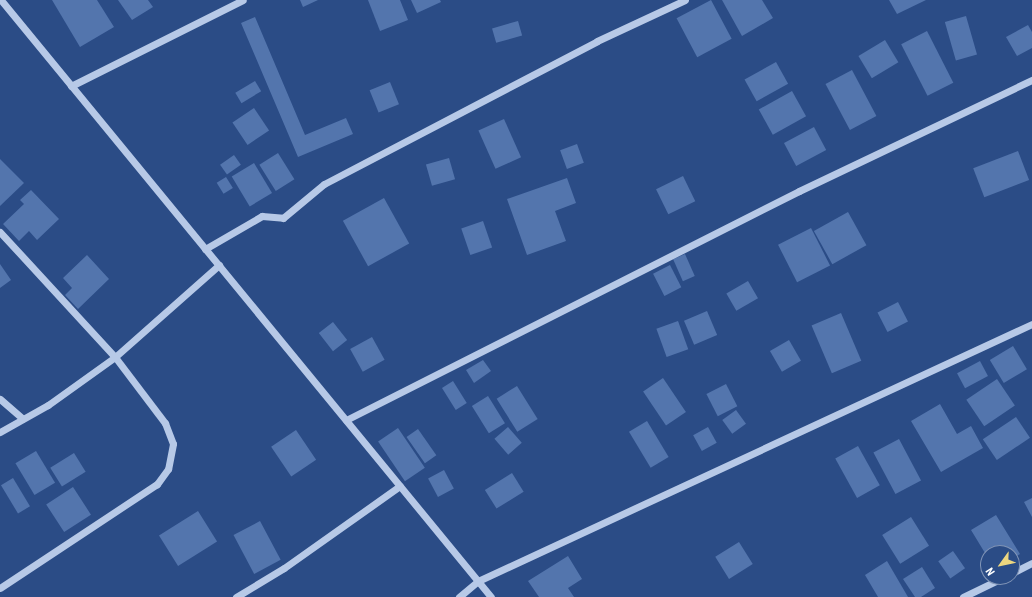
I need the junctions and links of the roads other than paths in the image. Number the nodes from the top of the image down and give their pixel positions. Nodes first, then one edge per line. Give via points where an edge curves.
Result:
1 (1, 0) edge
2 (243, 0) edge
3 (685, 0) edge
4 (1032, 80) edge
5 (71, 86) junction
6 (0, 232) edge
7 (205, 249) junction
8 (219, 265) junction
9 (1032, 324) edge
10 (115, 358) junction
11 (0, 399) edge
12 (23, 419) junction
13 (346, 420) junction
14 (0, 432) edge
15 (400, 486) junction
16 (1032, 563) edge
17 (1020, 569) edge
18 (478, 581) junction
19 (988, 585) edge
20 (0, 588) edge
21 (236, 597) edge
22 (459, 597) edge
23 (491, 597) edge
24 (963, 597) edge

1 - 5 street
2 - 5 street
3 - 7 street via 597,41 324,184 283,218 262,216
4 - 13 street via 799,191
5 - 7 street
6 - 10 street
7 - 8 street
8 - 10 street
8 - 13 street
9 - 18 street
10 - 12 street
10 - 20 street via 166,424 173,444 173,457 168,469 157,484
11 - 12 street
12 - 14 street
13 - 15 street
15 - 18 street
15 - 21 street via 284,568
16 - 17 street
18 - 22 street
18 - 23 street
19 - 24 street

